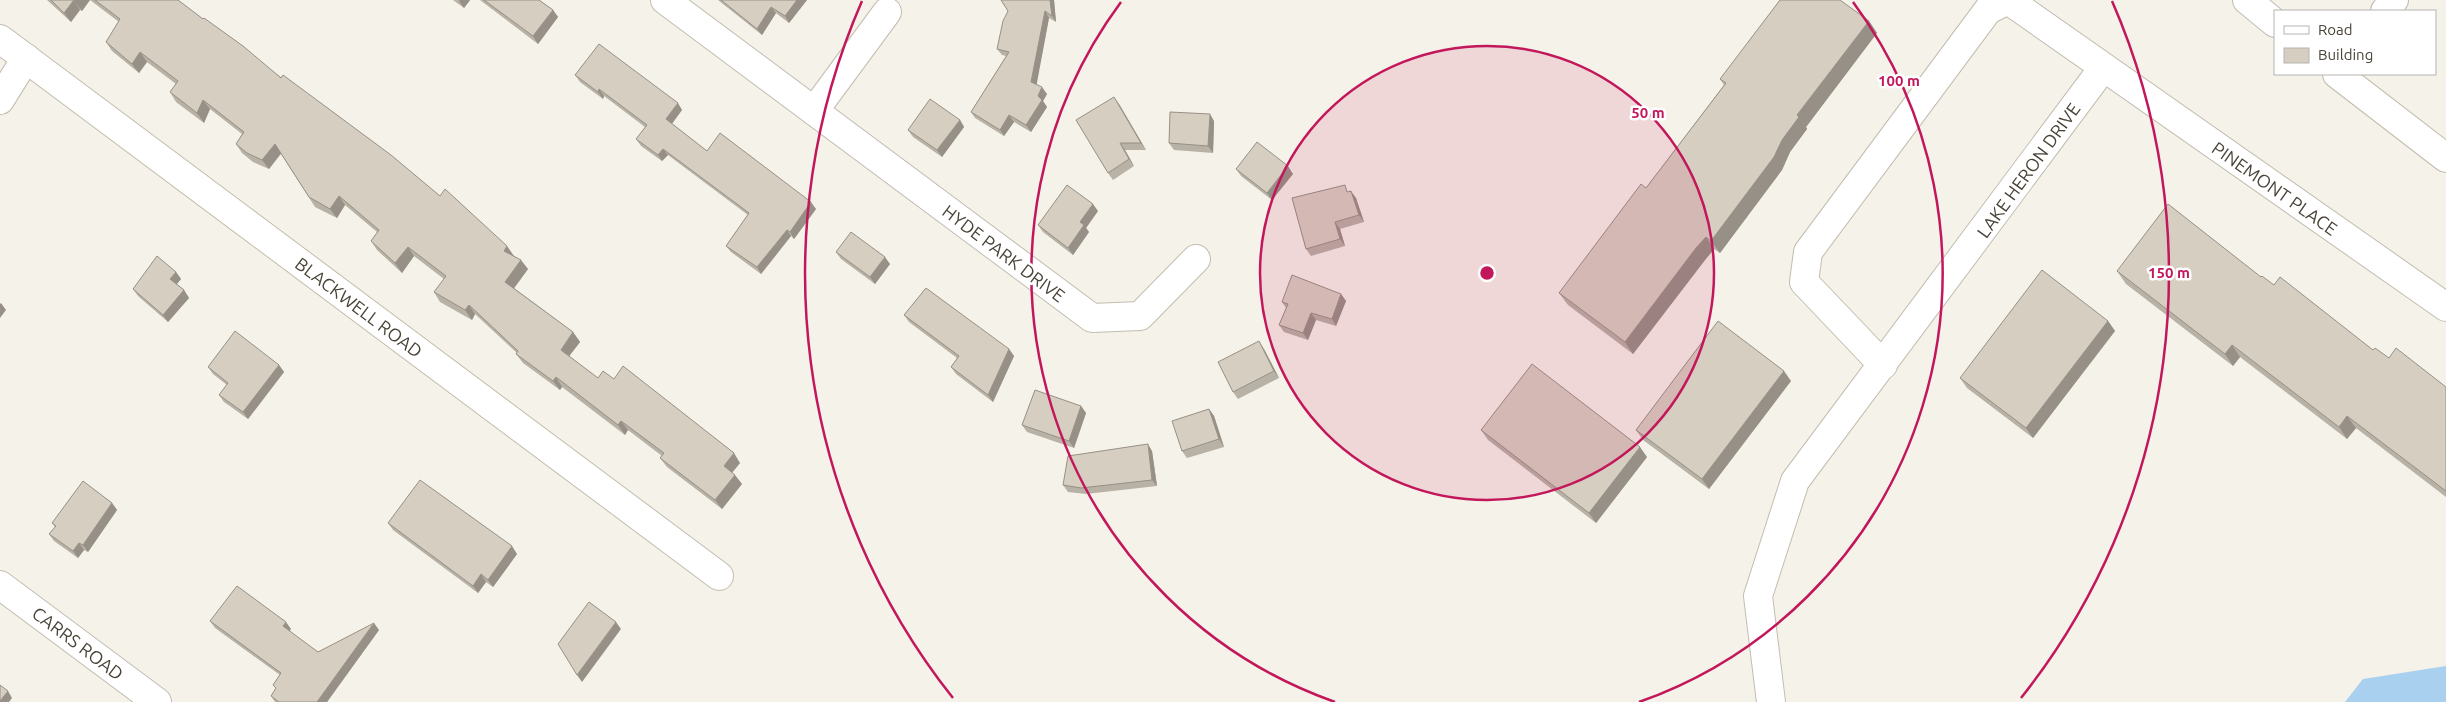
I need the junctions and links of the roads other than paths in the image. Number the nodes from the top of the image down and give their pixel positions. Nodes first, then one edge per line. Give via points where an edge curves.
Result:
1 (665, 0) edge
2 (2008, 0) edge
3 (2247, 0) edge
4 (2394, 0) edge
5 (2385, 10) edge
6 (887, 12) dead end
7 (2274, 22) edge
8 (0, 39) edge
9 (26, 58) junction
10 (2103, 68) junction
11 (2338, 75) edge
12 (0, 100) edge
13 (814, 111) junction
14 (2446, 158) edge
15 (1196, 259) dead end
16 (2446, 307) edge
17 (1883, 365) junction
18 (719, 576) dead end
19 (0, 585) edge
20 (157, 702) edge
21 (1771, 702) edge

1 - 13 street, HYDE PARK DRIVE
2 - 10 street
2 - 17 street via 1988,10 1808,252 1804,282
3 - 7 street
4 - 5 street
6 - 13 street
8 - 9 street, BLACKWELL ROAD
9 - 12 street
9 - 18 street, BLACKWELL ROAD
10 - 16 street, PINEMONT PLACE
10 - 17 street, LAKE HERON DRIVE
11 - 14 street
13 - 15 street, HYDE PARK DRIVE via 1092,318 1140,316
17 - 21 street, LAKE HERON DRIVE via 1795,481 1758,596
19 - 20 street, CARRS ROAD

